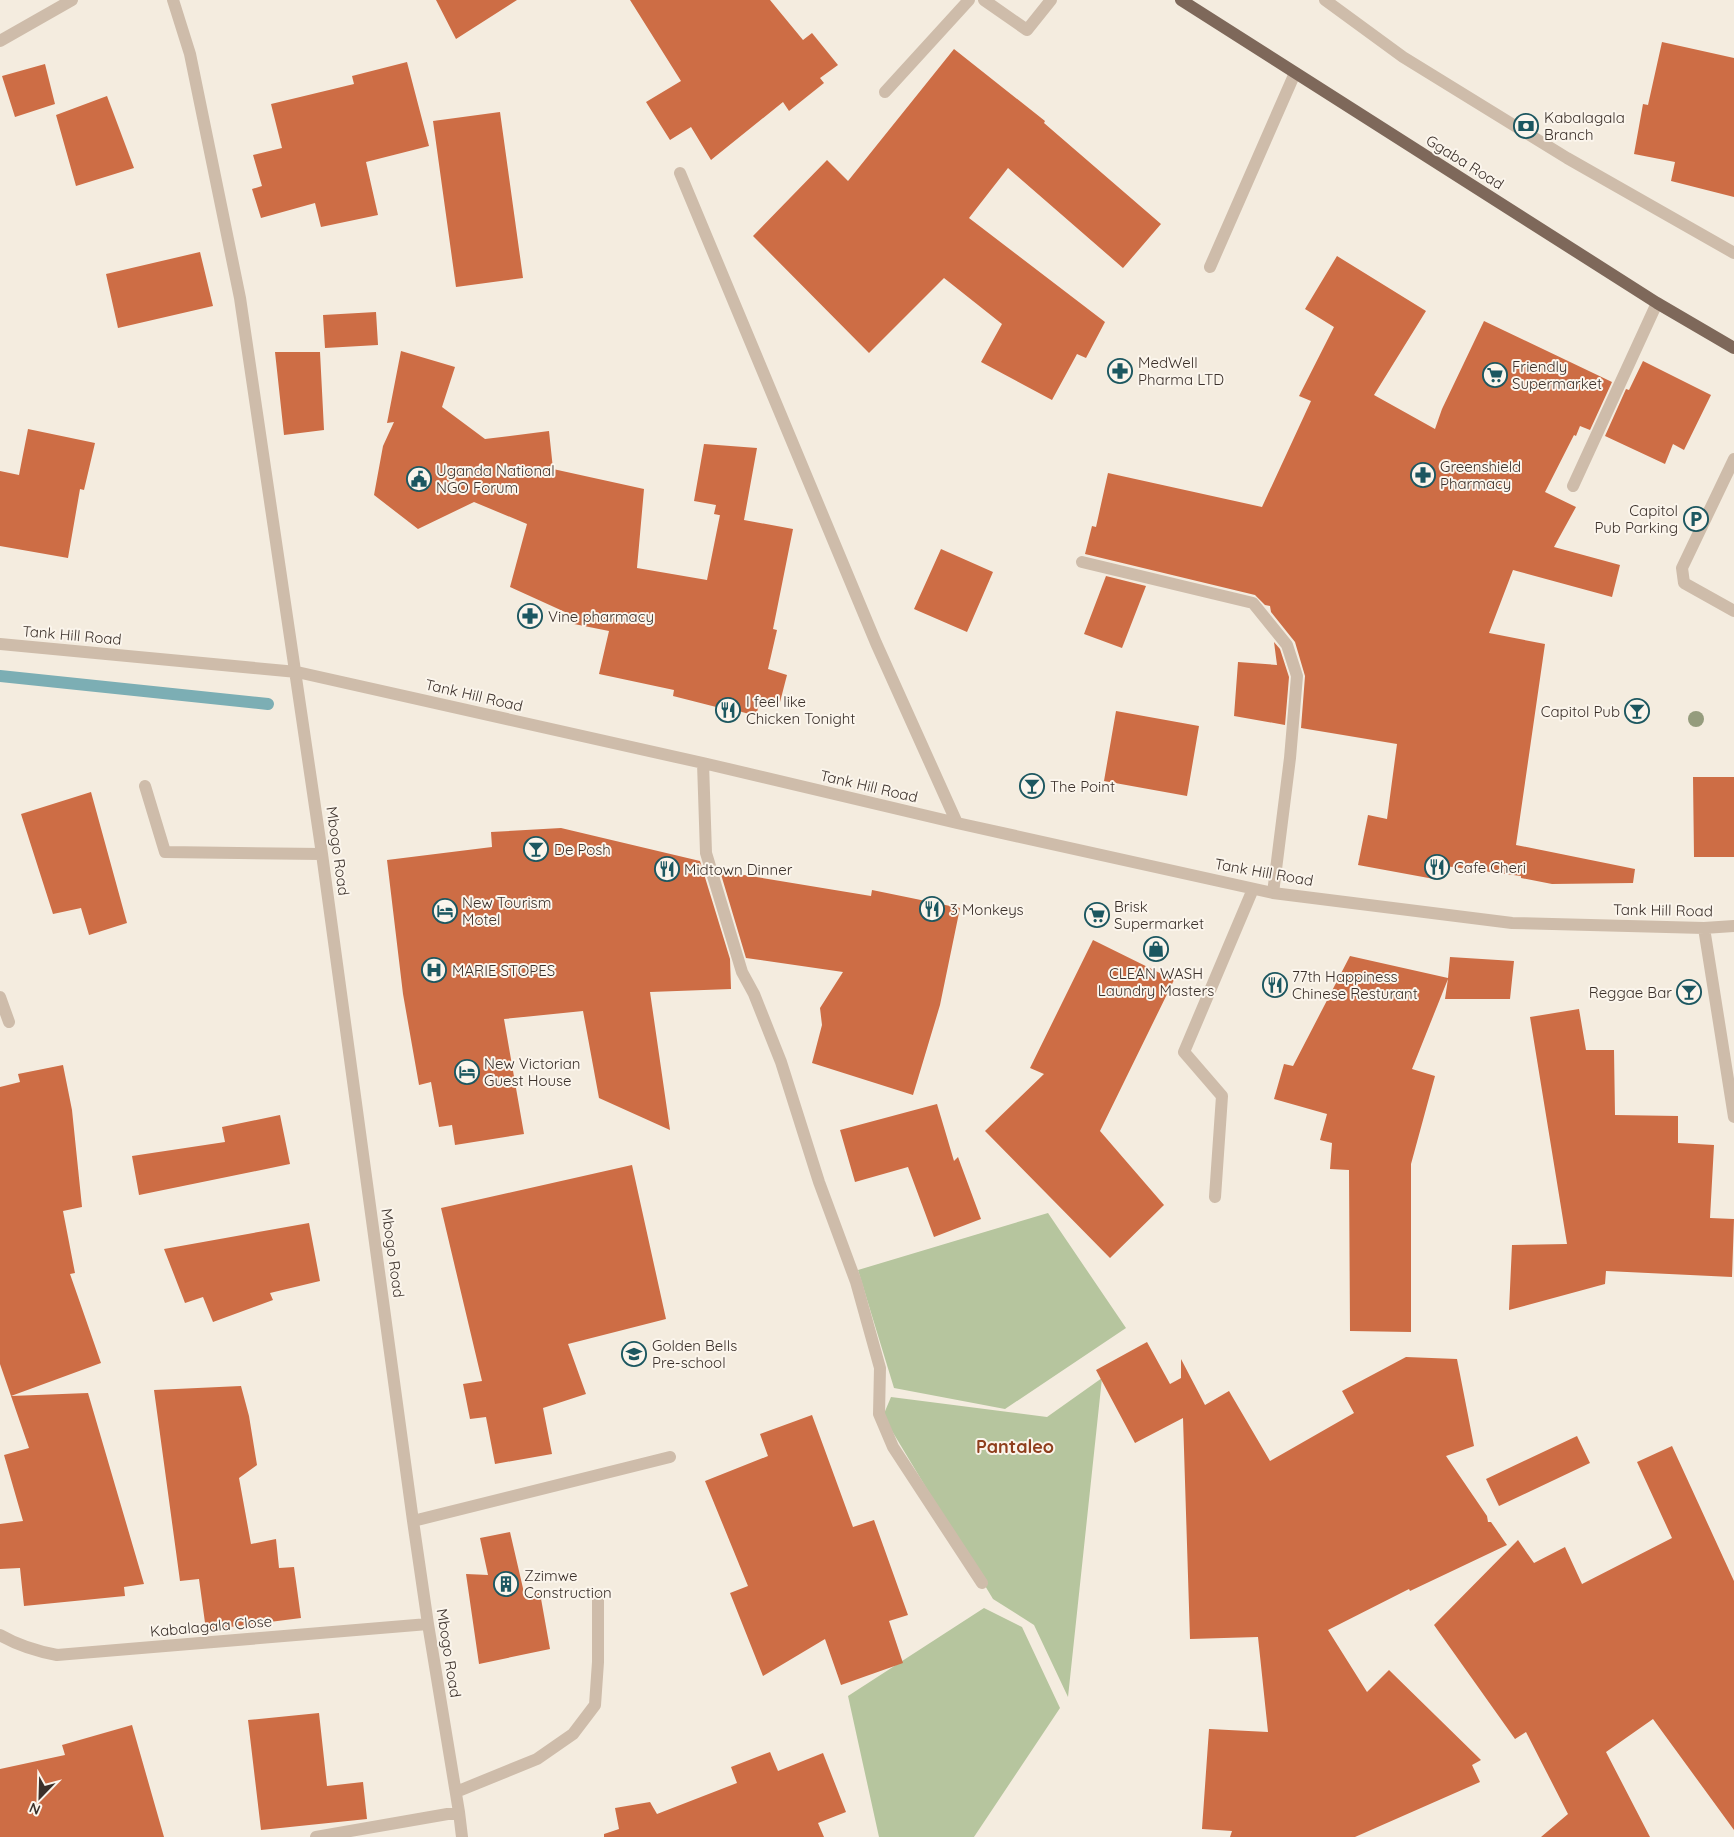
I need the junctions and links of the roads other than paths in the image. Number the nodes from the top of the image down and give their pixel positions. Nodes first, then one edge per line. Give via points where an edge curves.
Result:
1 (72, 0) edge
2 (173, 0) edge
3 (969, 0) edge
4 (984, 0) edge
5 (1052, 0) edge
6 (1181, 0) edge
7 (1325, 0) edge
8 (0, 42) edge
9 (1295, 73) junction
10 (885, 92) dead end
11 (680, 173) dead end
12 (1734, 253) edge
13 (1210, 267) dead end
14 (1657, 303) junction
15 (1734, 348) edge
16 (1734, 459) edge
17 (1573, 486) dead end
18 (1082, 562) dead end
19 (1734, 611) edge
20 (0, 644) edge
21 (297, 672) junction
22 (703, 763) junction
23 (145, 786) dead end
24 (958, 823) junction
25 (322, 854) junction
26 (1253, 889) junction
27 (1273, 893) junction
28 (1734, 926) edge
29 (1704, 928) junction
30 (0, 997) edge
31 (9, 1022) dead end
32 (1734, 1117) edge
33 (1215, 1197) dead end
34 (670, 1457) dead end
35 (413, 1521) junction
36 (982, 1583) dead end
37 (598, 1595) dead end
38 (428, 1624) junction
39 (0, 1635) edge
40 (456, 1792) junction
41 (459, 1812) junction
42 (316, 1837) edge
43 (462, 1837) edge

1 - 8 street
2 - 21 street, Mbogo Road via 190,54 240,298
3 - 10 street
4 - 5 street via 1027,30
6 - 9 main road, Ggaba Road
7 - 12 street via 1404,57 1567,158
9 - 13 street
9 - 14 main road, Ggaba Road
11 - 24 street via 876,643
14 - 15 main road, Ggaba Road
14 - 17 street
16 - 19 street via 1682,568 1684,583
18 - 27 street via 1253,603 1287,645 1297,676
20 - 21 street, Tank Hill Road
21 - 22 street, Tank Hill Road
21 - 25 street, Mbogo Road
22 - 24 street, Tank Hill Road
22 - 36 street via 706,853 742,972 781,1062 819,1182 856,1282 880,1368 879,1414 892,1447
23 - 25 street via 165,852
24 - 26 street, Tank Hill Road
25 - 35 street, Mbogo Road
26 - 27 street, Tank Hill Road
26 - 33 street via 1184,1052 1222,1096
27 - 29 street, Tank Hill Road via 1512,923
28 - 29 street, Tank Hill Road
29 - 32 street
30 - 31 street
34 - 35 street
35 - 38 street, Mbogo Road
37 - 40 street via 595,1705 573,1734 537,1759
38 - 39 street, Kabalagala Close via 57,1655 16,1645
38 - 40 street, Mbogo Road
40 - 41 street, Mbogo Road
41 - 42 street
41 - 43 street, Mbogo Road

